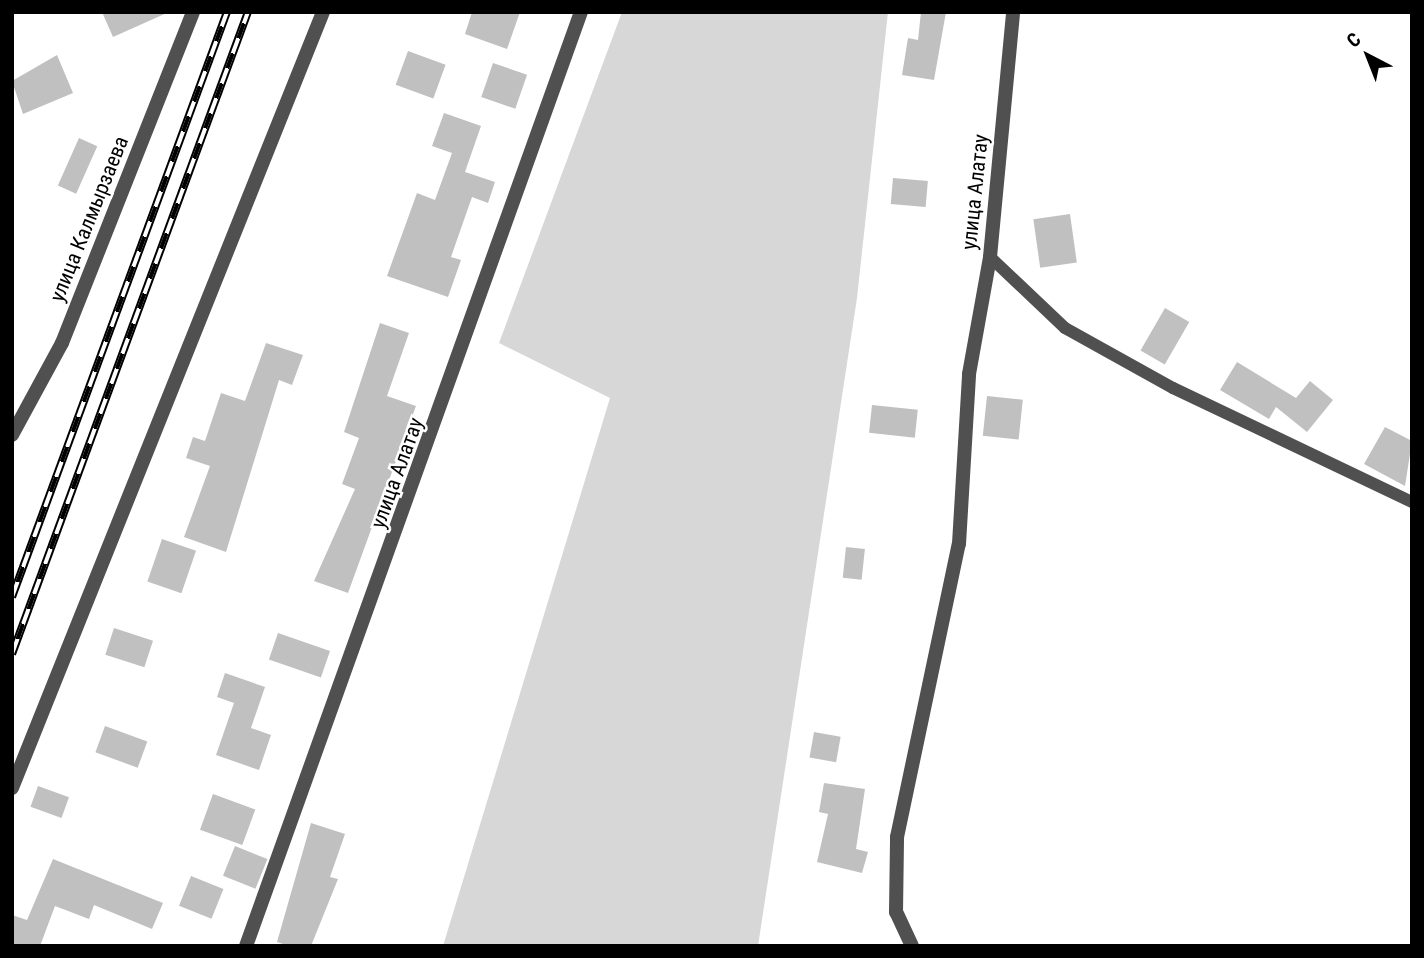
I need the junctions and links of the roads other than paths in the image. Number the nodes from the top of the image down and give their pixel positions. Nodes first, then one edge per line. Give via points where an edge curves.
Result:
1 (193, 12) edge
2 (323, 12) edge
3 (582, 12) edge
4 (1013, 12) edge
5 (990, 257) junction
6 (12, 435) edge
7 (1412, 502) edge
8 (12, 788) edge
9 (246, 946) edge
10 (912, 946) edge

1 - 6 street, улица Калмырзаева via 62,343
2 - 8 street
3 - 9 street, улица Алатау
4 - 5 street, улица Алатау
5 - 7 lane via 1065,328 1173,388
5 - 10 street, улица Алатау via 969,374 959,544 897,837 896,912

